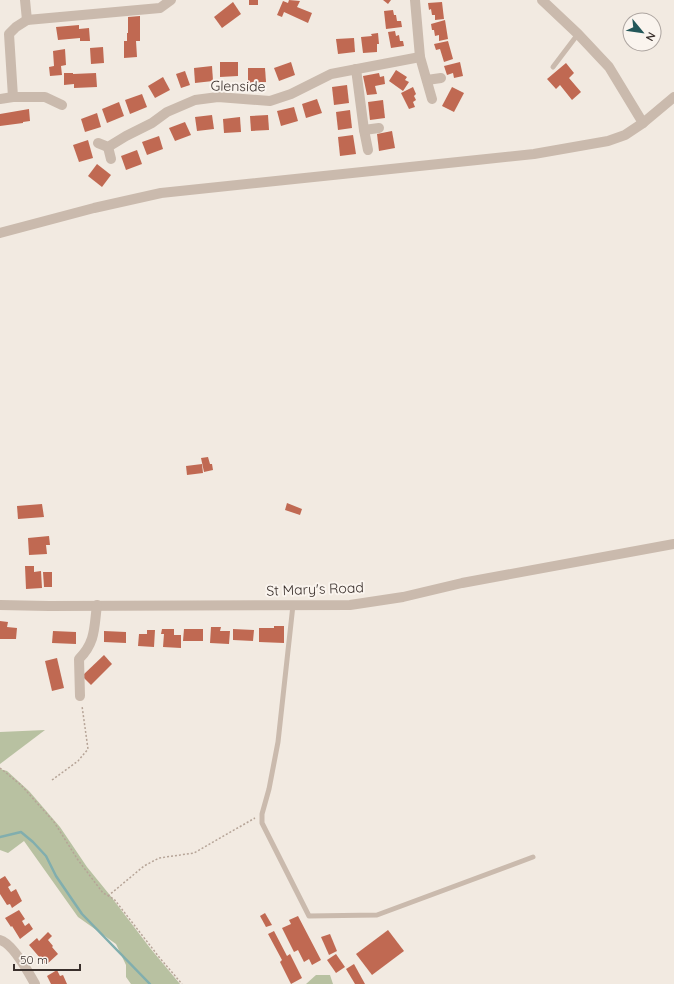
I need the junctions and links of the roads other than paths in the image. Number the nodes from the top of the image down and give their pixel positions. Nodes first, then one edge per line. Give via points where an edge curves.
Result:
1 (25, 0) edge
2 (171, 0) edge
3 (415, 0) edge
4 (542, 0) edge
5 (27, 20) junction
6 (5, 32) edge
7 (578, 34) junction
8 (420, 57) junction
9 (553, 67) dead end
10 (356, 69) junction
11 (441, 78) dead end
12 (427, 80) junction
13 (13, 97) junction
14 (674, 97) edge
15 (0, 99) edge
16 (432, 99) dead end
17 (62, 105) dead end
18 (643, 123) junction
19 (379, 128) dead end
20 (364, 130) junction
21 (98, 143) dead end
22 (108, 147) junction
23 (368, 150) dead end
24 (111, 159) dead end
25 (0, 233) edge
26 (674, 544) edge
27 (0, 605) edge
28 (97, 605) junction
29 (293, 605) junction
30 (80, 696) road end
31 (533, 857) dead end
32 (0, 938) edge
33 (35, 984) edge

1 - 5 street
2 - 5 street via 160,8
3 - 8 street
4 - 7 street
5 - 6 street
6 - 13 street
7 - 9 lane
7 - 18 street via 609,66
8 - 10 street, Glenside
8 - 12 street
10 - 20 street
10 - 22 street, Glenside via 331,74 291,94 270,101 218,97 195,100 167,112
11 - 12 street
12 - 16 street
13 - 15 street
13 - 17 street via 45,97
14 - 18 street
18 - 25 street via 625,135 608,141 534,154 161,193
19 - 20 street
20 - 23 street
21 - 22 street
22 - 24 street
26 - 29 street, St Mary's Road via 462,583 403,598 350,605
27 - 28 street, St Mary's Road
28 - 29 street, St Mary's Road
28 - 30 street via 92,642 79,659
29 - 31 lane via 278,742 262,823 309,916 377,915
32 - 33 street via 12,948

